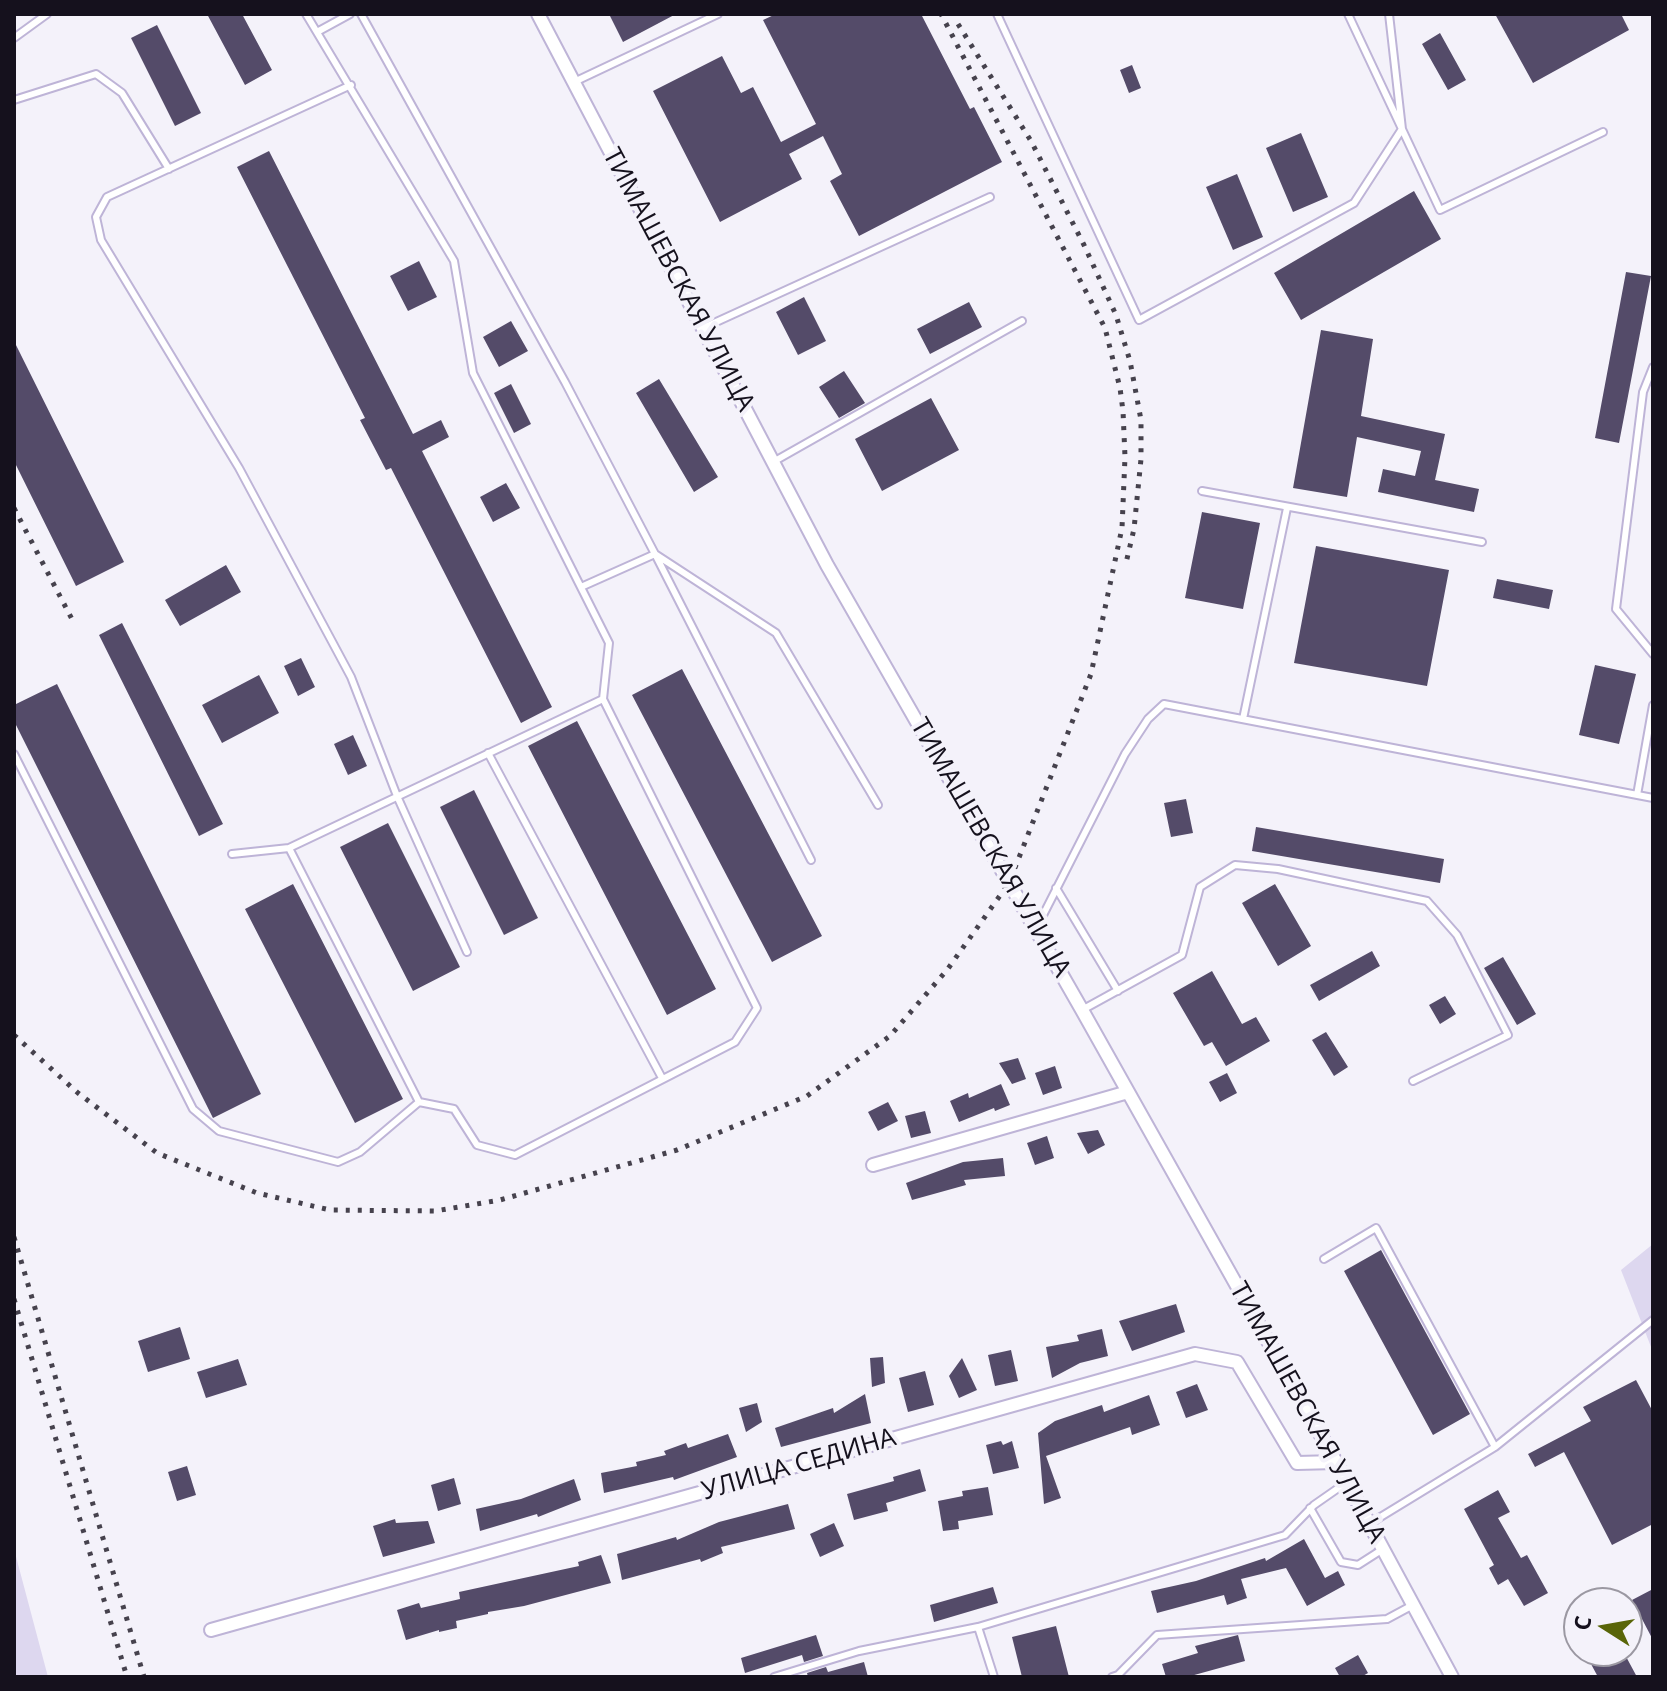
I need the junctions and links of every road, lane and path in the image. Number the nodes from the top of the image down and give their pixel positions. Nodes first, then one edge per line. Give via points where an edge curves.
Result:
1 (47, 14) edge
2 (306, 14) edge
3 (350, 14) edge
4 (361, 14) edge
5 (538, 14) edge
6 (718, 14) edge
7 (997, 14) edge
8 (1348, 14) edge
9 (1389, 14) edge
10 (317, 32) junction
11 (14, 38) edge
12 (574, 82) junction
13 (351, 85) junction
14 (14, 100) edge
15 (1402, 129) junction
16 (1603, 132) dead end
17 (169, 169) junction
18 (990, 197) dead end
19 (1022, 321) dead end
20 (703, 328) junction
21 (1653, 367) edge
22 (773, 462) junction
23 (1202, 491) dead end
24 (1287, 508) junction
25 (1482, 542) dead end
26 (655, 554) junction
27 (581, 587) junction
28 (1653, 654) edge
29 (603, 699) junction
30 (1653, 705) edge
31 (1243, 719) junction
32 (488, 753) junction
33 (14, 754) edge
34 (1637, 795) junction
35 (397, 796) junction
36 (1653, 798) edge
37 (878, 805) dead end
38 (289, 848) junction
39 (232, 854) dead end
40 (811, 860) dead end
41 (1056, 888) junction
42 (1036, 929) junction
43 (467, 952) dead end
44 (1118, 991) junction
45 (1082, 1010) junction
46 (662, 1078) junction
47 (1413, 1081) dead end
48 (1128, 1092) junction
49 (419, 1102) junction
50 (873, 1165) dead end
51 (1324, 1259) dead end
52 (1653, 1320) edge
53 (1495, 1447) junction
54 (1336, 1462) junction
55 (1347, 1482) junction
56 (1310, 1508) junction
57 (1369, 1524) junction
58 (1383, 1549) junction
59 (1413, 1605) junction
60 (978, 1627) junction
61 (211, 1630) dead end
62 (774, 1677) edge
63 (994, 1677) edge
64 (1112, 1677) edge
65 (1452, 1677) edge

1 - 11 lane
2 - 10 lane
3 - 10 lane
4 - 26 lane
5 - 12 street, ТИМАШЕВСКАЯ УЛИЦА
6 - 12 lane
7 - 15 lane via 1139,320 1354,203
8 - 15 lane
9 - 15 lane
10 - 13 lane
12 - 20 street, ТИМАШЕВСКАЯ УЛИЦА
13 - 17 lane
13 - 27 lane via 454,261 473,373
14 - 17 lane via 96,74 122,93
15 - 16 lane via 1440,210
17 - 35 lane via 107,197 96,217 101,240 239,468 351,677
18 - 20 lane
19 - 22 lane
20 - 22 street, ТИМАШЕВСКАЯ УЛИЦА
21 - 28 lane via 1643,392 1616,609
22 - 42 street, ТИМАШЕВСКАЯ УЛИЦА
23 - 24 lane
24 - 25 lane
24 - 31 lane
26 - 27 lane
26 - 37 lane via 776,633
26 - 40 lane
27 - 29 lane via 609,643
29 - 32 lane
29 - 46 lane via 757,1008 735,1042
30 - 34 lane
31 - 34 lane
31 - 41 lane via 1164,704 1125,754
32 - 35 lane
32 - 46 lane
33 - 49 lane via 193,1109 219,1131 338,1162 360,1152
34 - 36 lane
35 - 38 lane
35 - 43 lane
38 - 39 lane
38 - 49 lane
41 - 42 lane
41 - 44 lane
42 - 45 street, ТИМАШЕВСКАЯ УЛИЦА
44 - 45 lane
44 - 47 lane via 1182,955 1200,887 1235,865 1427,901 1457,935 1508,1035
45 - 48 street, ТИМАШЕВСКАЯ УЛИЦА
46 - 49 lane via 515,1155 477,1145 454,1109
48 - 50 street
48 - 54 street, ТИМАШЕВСКАЯ УЛИЦА
51 - 53 lane via 1376,1228
52 - 53 lane
53 - 57 lane
54 - 55 street, ТИМАШЕВСКАЯ УЛИЦА
54 - 61 street, УЛИЦА СЕДИНА via 1297,1463 1237,1362 1195,1354
55 - 56 lane
55 - 57 street, ТИМАШЕВСКАЯ УЛИЦА
56 - 58 lane via 1341,1562 1358,1565
56 - 60 lane via 1285,1535
57 - 58 street, ТИМАШЕВСКАЯ УЛИЦА
58 - 59 street, ТИМАШЕВСКАЯ УЛИЦА
59 - 64 lane via 1387,1619 1157,1635
59 - 65 street, ТИМАШЕВСКАЯ УЛИЦА
60 - 62 lane via 859,1651
60 - 63 lane

